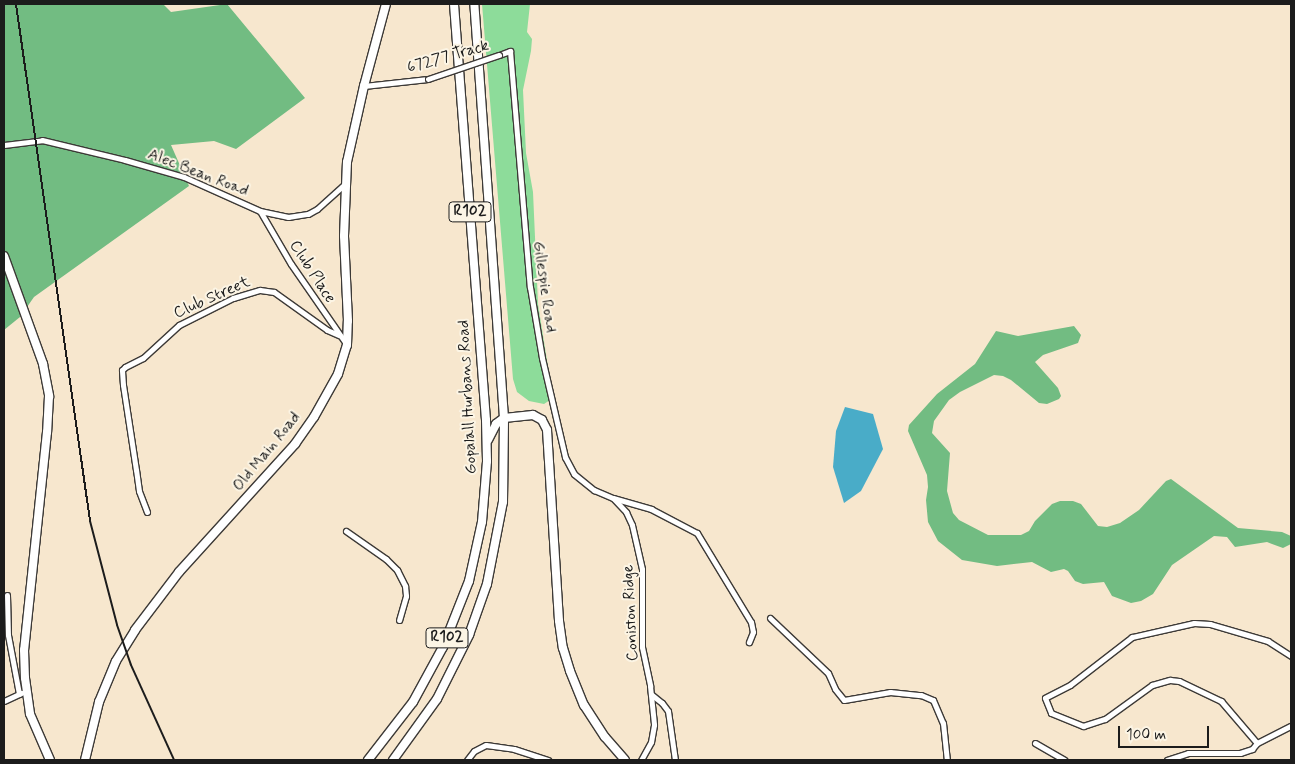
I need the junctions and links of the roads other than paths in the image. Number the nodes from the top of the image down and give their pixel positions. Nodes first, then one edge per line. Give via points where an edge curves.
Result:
1 (386, 4) edge
2 (454, 4) edge
3 (474, 4) edge
4 (510, 51) joint
5 (364, 86) junction
6 (4, 145) edge
7 (345, 184) junction
8 (260, 211) junction
9 (4, 256) edge
10 (339, 335) junction
11 (347, 345) junction
12 (485, 407) junction
13 (504, 418) junction
14 (487, 444) junction
15 (614, 498) junction
16 (631, 502) junction
17 (147, 512) dead end
18 (626, 512) junction
19 (346, 531) dead end
20 (7, 595) dead end
21 (770, 618) dead end
22 (399, 620) dead end
23 (749, 642) dead end
24 (1291, 656) edge
25 (23, 693) junction
26 (652, 696) junction
27 (6, 700) edge
28 (1291, 726) edge
29 (1035, 743) dead end
30 (1257, 743) junction
31 (50, 760) edge
32 (85, 760) edge
33 (368, 760) edge
34 (393, 760) edge
35 (468, 760) edge
36 (548, 760) edge
37 (625, 760) edge
38 (641, 760) edge
39 (675, 760) edge
40 (948, 760) edge
41 (1065, 760) edge
42 (1167, 760) edge

1 - 5 main road, Old Main Road
2 - 12 main road, Gopalall Hurbans Road / R102
3 - 13 main road, Gopalall Hurbans Road / R102
4 - 5 street, 67277 Track, bridge via 428,79
4 - 15 street, Gillespie Road via 530,287 551,400 569,467 585,484
5 - 7 main road, Old Main Road via 351,138
6 - 8 street, Alec Bean Road via 42,140 125,160 184,178
7 - 8 street, Alec Bean Road via 308,214 288,217
7 - 11 main road, Old Main Road
8 - 10 street, Club Place
9 - 25 main road via 43,364 48,396 48,432 26,627
10 - 11 street, Club Place
10 - 17 street, Club Street via 274,292 260,290 233,298 179,325 142,358 125,367 122,370 123,385 139,491
11 - 32 main road, Old Main Road via 338,374 306,430 249,497 178,572 134,630 116,661 99,702
12 - 13 main road via 495,417
12 - 14 main road, Gopalall Hurbans Road / R102
13 - 14 main road via 496,424
13 - 34 main road, Gopalall Hurbans Road / R102 via 503,502 487,584 469,636 448,680 426,717
13 - 37 main road via 533,415 545,424 559,621 564,648 584,705 605,738
14 - 33 main road, Gopalall Hurbans Road / R102 via 482,522 458,611 413,702
15 - 16 street
15 - 18 street, Coniston Ridge
16 - 18 street
16 - 23 street via 680,522 700,536 751,622
18 - 26 street, Coniston Ridge via 636,537 642,569 642,647
19 - 22 street via 397,570 406,586
20 - 25 street via 8,635
21 - 40 street via 828,673 844,700 890,692 921,695 933,700 942,723
24 - 30 street via 1268,641 1210,624 1194,623 1132,637 1070,685 1045,698 1051,713 1083,726 1105,719 1152,684 1179,681 1221,701
25 - 27 street
25 - 31 main road
26 - 38 street, Coniston Ridge via 653,731
26 - 39 street via 668,711
28 - 30 street
29 - 41 street
30 - 42 street via 1252,749 1240,753 1188,753
35 - 36 street via 482,746 495,746

